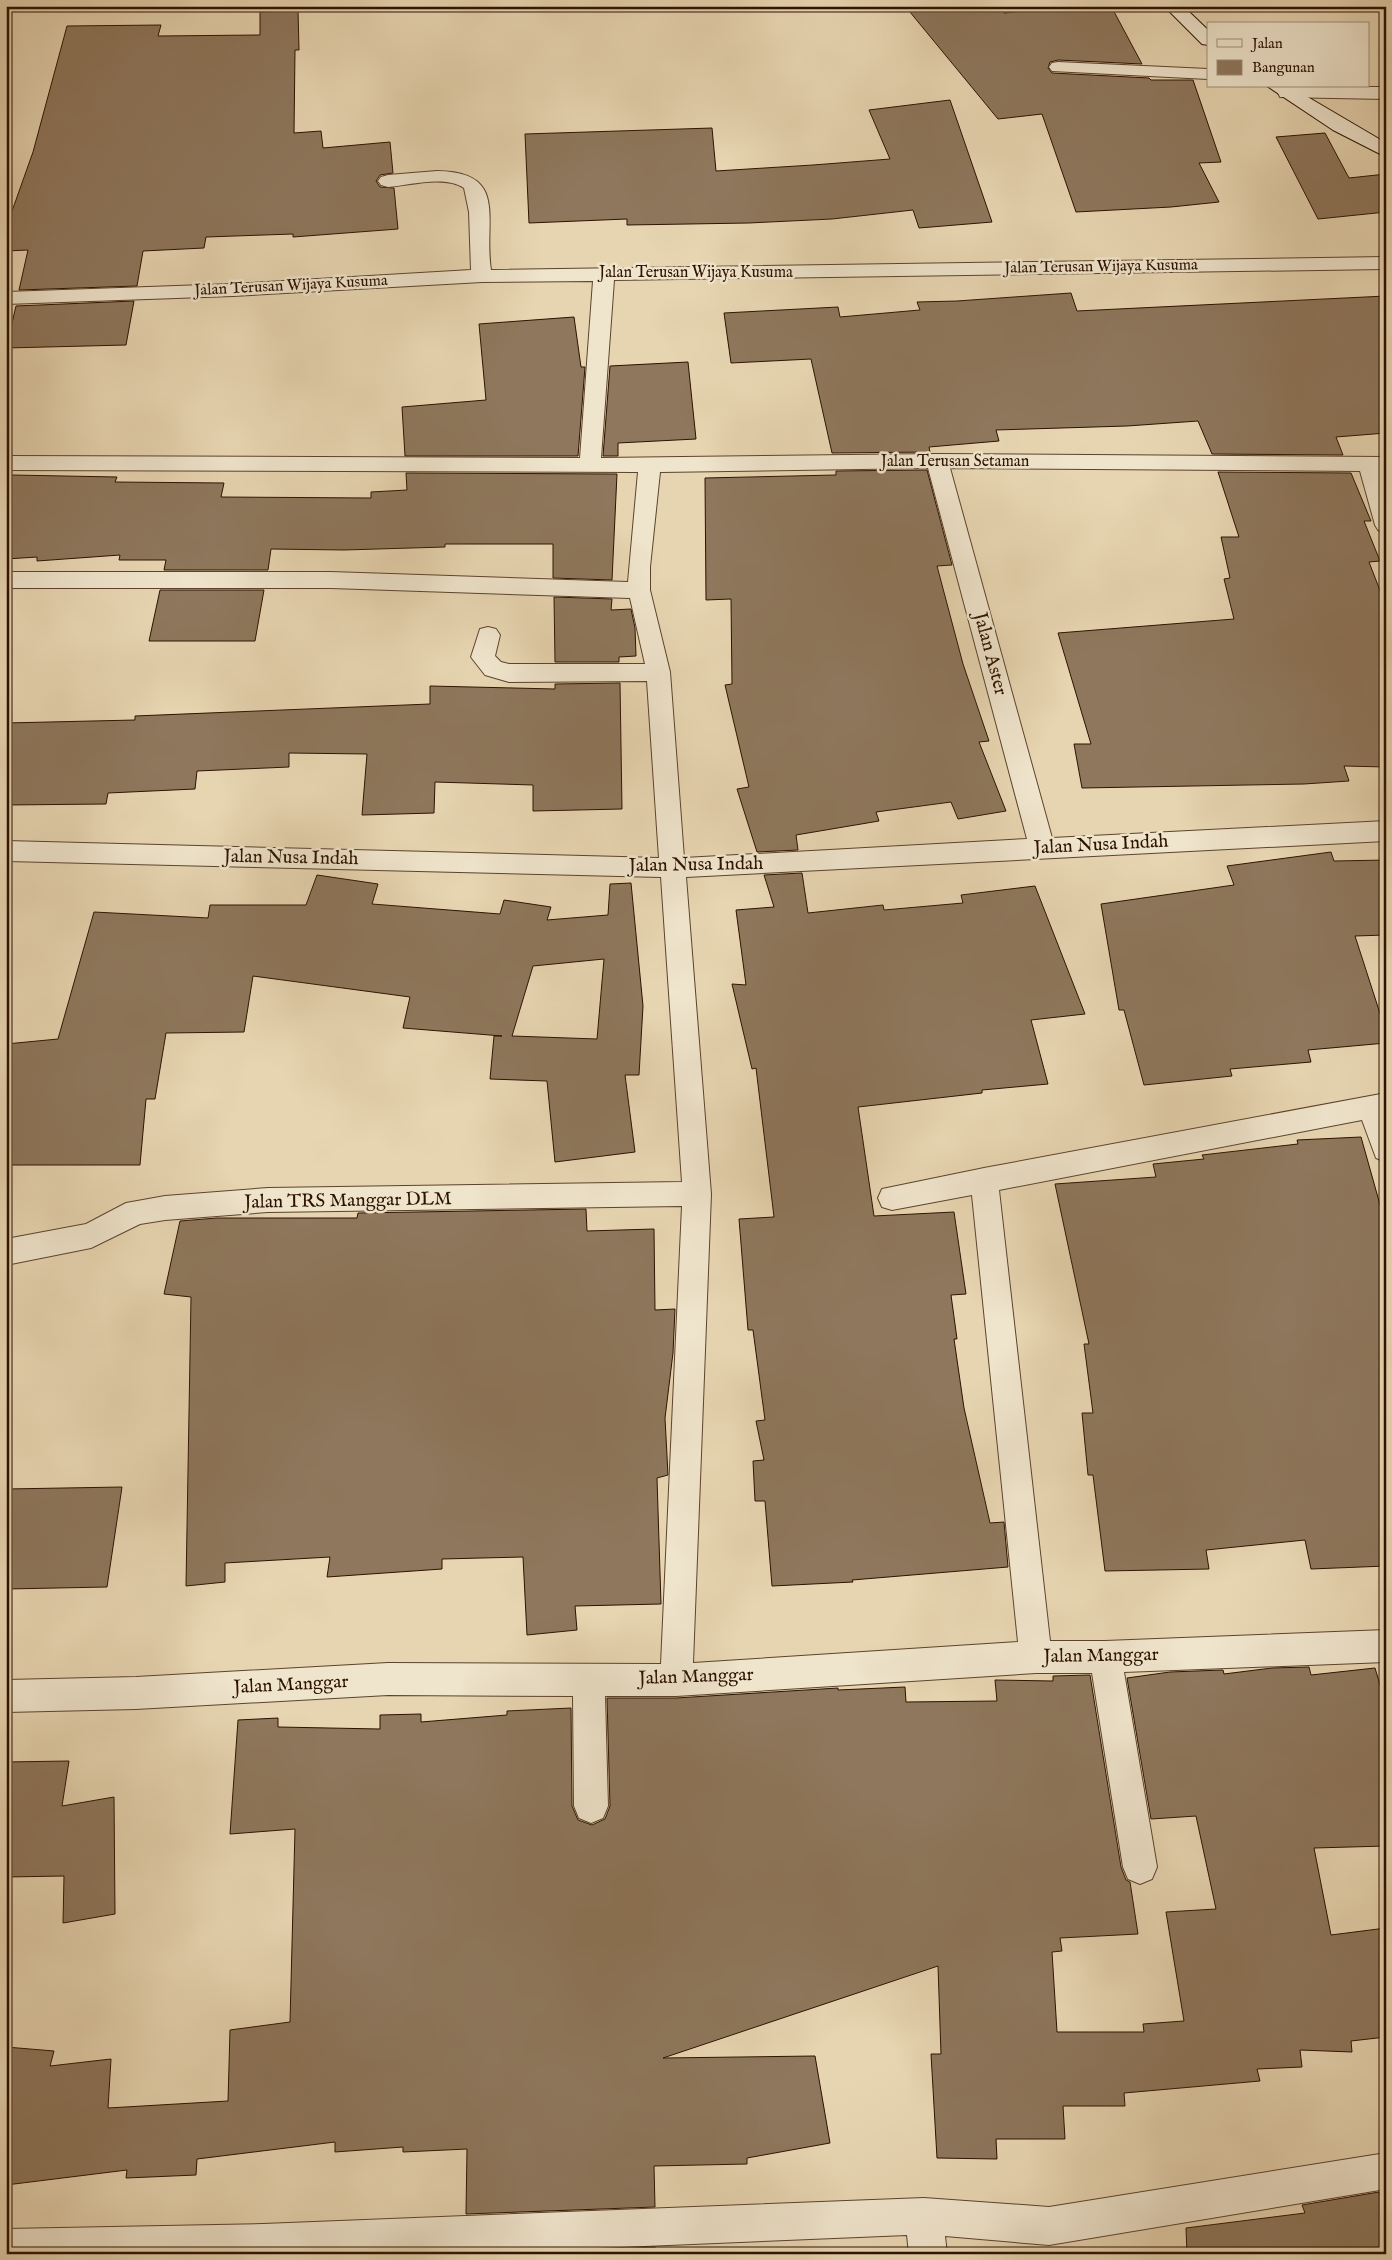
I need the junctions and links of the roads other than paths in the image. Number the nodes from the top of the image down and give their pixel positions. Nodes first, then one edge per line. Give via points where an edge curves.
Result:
1 (1173, 6) edge
2 (1207, 39) edge
3 (1058, 67) dead end
4 (1207, 74) edge
5 (1282, 90) edge
6 (1386, 93) edge
7 (1386, 151) edge
8 (388, 181) dead end
9 (1386, 263) edge
10 (604, 273) junction
11 (482, 276) junction
12 (6, 298) edge
13 (937, 461) junction
14 (6, 463) edge
15 (590, 463) junction
16 (1377, 464) edge
17 (650, 465) junction
18 (1386, 525) edge
19 (6, 580) edge
20 (639, 590) junction
21 (488, 635) dead end
22 (658, 672) junction
23 (1386, 832) edge
24 (1042, 848) junction
25 (6, 850) edge
26 (673, 868) junction
27 (1378, 1105) edge
28 (1386, 1150) edge
29 (984, 1180) junction
30 (697, 1194) junction
31 (892, 1198) dead end
32 (6, 1252) edge
33 (1386, 1646) edge
34 (1036, 1657) junction
35 (1104, 1657) junction
36 (589, 1679) junction
37 (676, 1680) junction
38 (6, 1696) edge
39 (591, 1806) dead end
40 (1140, 1867) dead end
41 (1386, 2171) edge
42 (924, 2216) junction
43 (6, 2248) edge
44 (928, 2254) edge

1 - 2 street
3 - 4 street
5 - 6 street
5 - 7 street
8 - 11 street via 446,178 467,180 472,184 478,203
9 - 10 street, Jalan Terusan Wijaya Kusuma
10 - 11 street, Jalan Terusan Wijaya Kusuma
10 - 15 street
11 - 12 street, Jalan Terusan Wijaya Kusuma
13 - 16 street, Jalan Terusan Setaman
13 - 17 street, Jalan Terusan Setaman
13 - 24 street, Jalan Aster
14 - 15 street, Jalan Terusan Setaman
15 - 17 street, Jalan Terusan Setaman
16 - 18 street
17 - 20 street via 638,567
19 - 20 street via 332,580
20 - 22 street
21 - 22 street via 483,657 493,669 509,673
22 - 26 street
23 - 24 street, Jalan Nusa Indah
24 - 26 street, Jalan Nusa Indah
25 - 26 street, Jalan Nusa Indah
26 - 30 street
27 - 28 street
27 - 29 street
29 - 31 street
29 - 34 street
30 - 32 street, Jalan TRS Manggar DLM via 268,1200 164,1208 136,1212 91,1236
30 - 37 street
33 - 35 street, Jalan Manggar
34 - 35 street, Jalan Manggar
34 - 37 street, Jalan Manggar
35 - 40 street
36 - 37 street, Jalan Manggar
36 - 38 street, Jalan Manggar via 388,1680
36 - 39 street
41 - 42 street via 1050,2226
42 - 43 street via 263,2243
42 - 44 street

